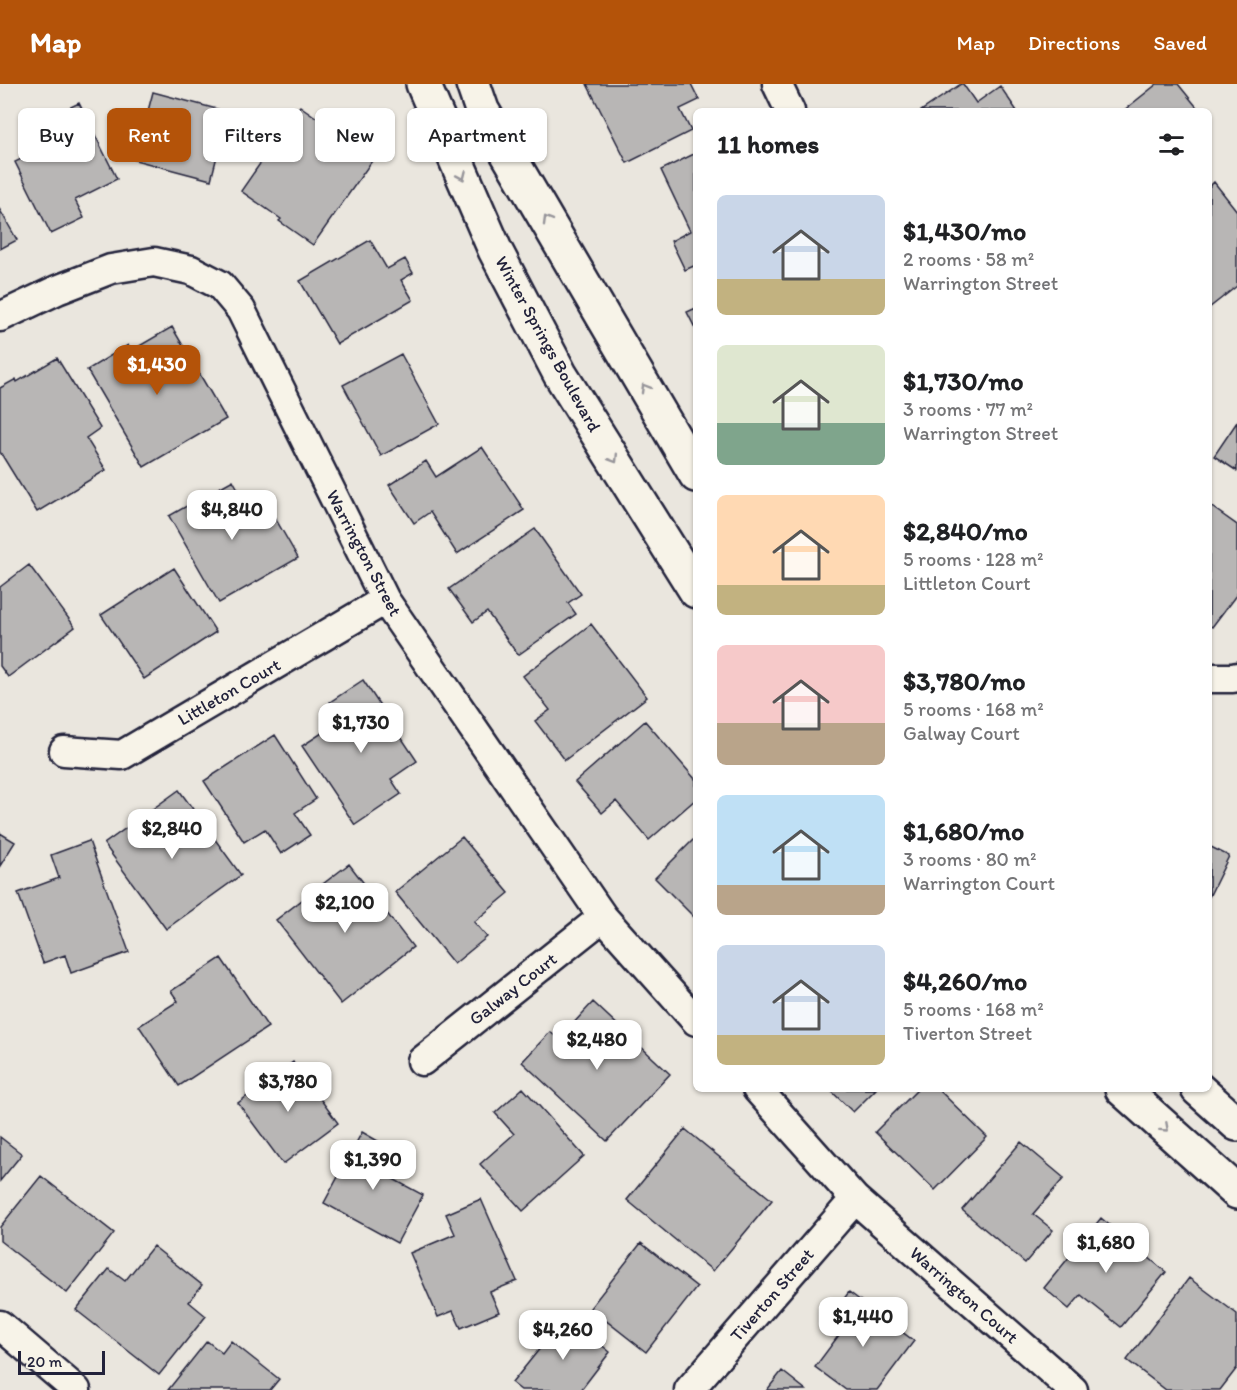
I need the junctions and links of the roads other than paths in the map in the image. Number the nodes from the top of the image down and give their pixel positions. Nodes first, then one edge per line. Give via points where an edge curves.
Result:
1 (423, 84) edge
2 (473, 84) edge
3 (777, 84) edge
4 (789, 108) edge
5 (0, 317) edge
6 (693, 470) edge
7 (693, 586) edge
8 (386, 600) junction
9 (1237, 677) edge
10 (1212, 678) edge
11 (64, 751) dead end
12 (603, 917) junction
13 (693, 1018) edge
14 (422, 1060) dead end
15 (760, 1092) edge
16 (1125, 1092) edge
17 (1201, 1092) edge
18 (1237, 1124) edge
19 (1237, 1192) edge
20 (855, 1199) junction
21 (0, 1325) edge
22 (76, 1390) edge
23 (689, 1390) edge
24 (1073, 1390) edge

1 -> 7 street, Winter Springs Boulevard via 495,250 560,374
6 -> 2 street via 482,110
3 - 4 street
5 - 8 street, Warrington Street via 111,269 154,262 191,270 220,285 241,310
8 - 11 street, Littleton Court via 122,755
8 - 12 street, Warrington Street
9 - 10 street
12 - 13 street, Warrington Street
12 - 14 street, Galway Court
15 - 20 street
16 -> 19 street
17 - 18 street
20 - 23 street, Tiverton Street
20 - 24 street, Warrington Court
21 - 22 street

